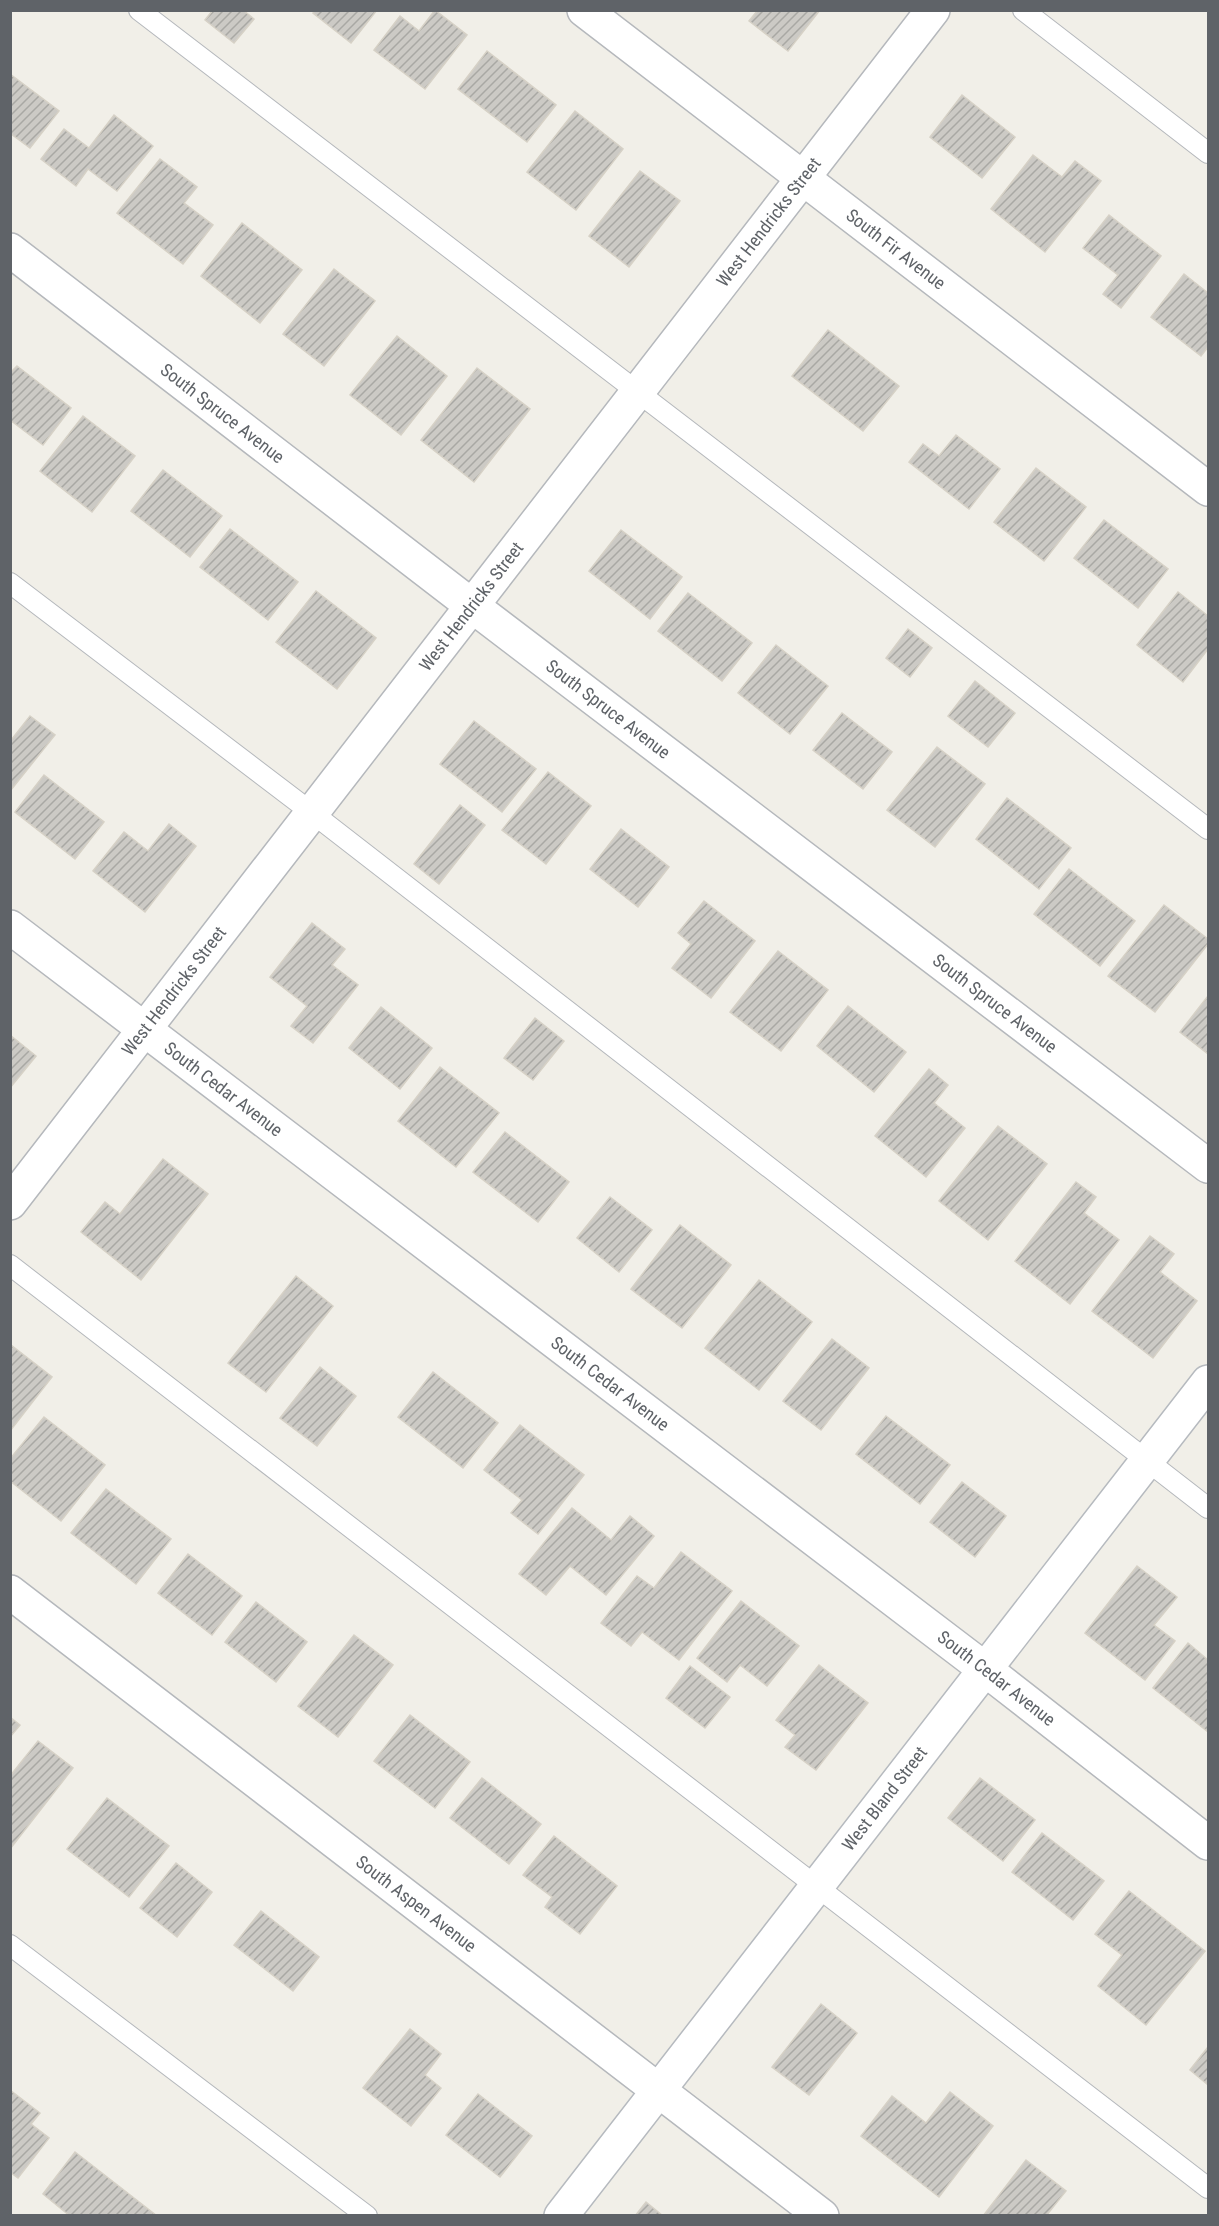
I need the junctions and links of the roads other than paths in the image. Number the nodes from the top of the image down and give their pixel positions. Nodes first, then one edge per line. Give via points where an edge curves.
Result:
1 (139, 10) edge
2 (584, 10) edge
3 (933, 10) edge
4 (1023, 10) edge
5 (1209, 153) edge
6 (802, 177) junction
7 (10, 250) edge
8 (637, 392) junction
9 (1209, 489) edge
10 (10, 583) edge
11 (471, 605) junction
12 (311, 812) junction
13 (1209, 829) edge
14 (10, 927) edge
15 (144, 1029) junction
16 (1209, 1166) edge
17 (10, 1203) edge
18 (10, 1265) edge
19 (1209, 1382) edge
20 (1148, 1460) junction
21 (1209, 1508) edge
22 (10, 1592) edge
23 (986, 1670) junction
24 (1209, 1843) edge
25 (818, 1886) junction
26 (10, 1945) edge
27 (661, 2090) junction
28 (1209, 2188) edge
29 (367, 2216) edge
30 (561, 2216) edge
31 (822, 2216) edge

1 - 8 lane
2 - 6 street, South Fir Avenue
3 - 6 street, West Hendricks Street
4 - 5 lane
6 - 8 street, West Hendricks Street
6 - 9 street, South Fir Avenue
7 - 11 street, South Spruce Avenue
8 - 11 street, West Hendricks Street
8 - 13 lane
10 - 12 lane
11 - 12 street, West Hendricks Street
11 - 16 street, South Spruce Avenue
12 - 15 street, West Hendricks Street
12 - 20 lane
14 - 15 street, South Cedar Avenue
15 - 17 street, West Hendricks Street
15 - 23 street, South Cedar Avenue
18 - 25 lane
19 - 20 street, West Bland Street
20 - 21 lane
20 - 23 street, West Bland Street
22 - 27 street, South Aspen Avenue
23 - 24 street, South Cedar Avenue
23 - 25 street, West Bland Street
25 - 27 street, West Bland Street
25 - 28 lane
26 - 29 lane
27 - 30 street, West Bland Street
27 - 31 street, South Aspen Avenue

